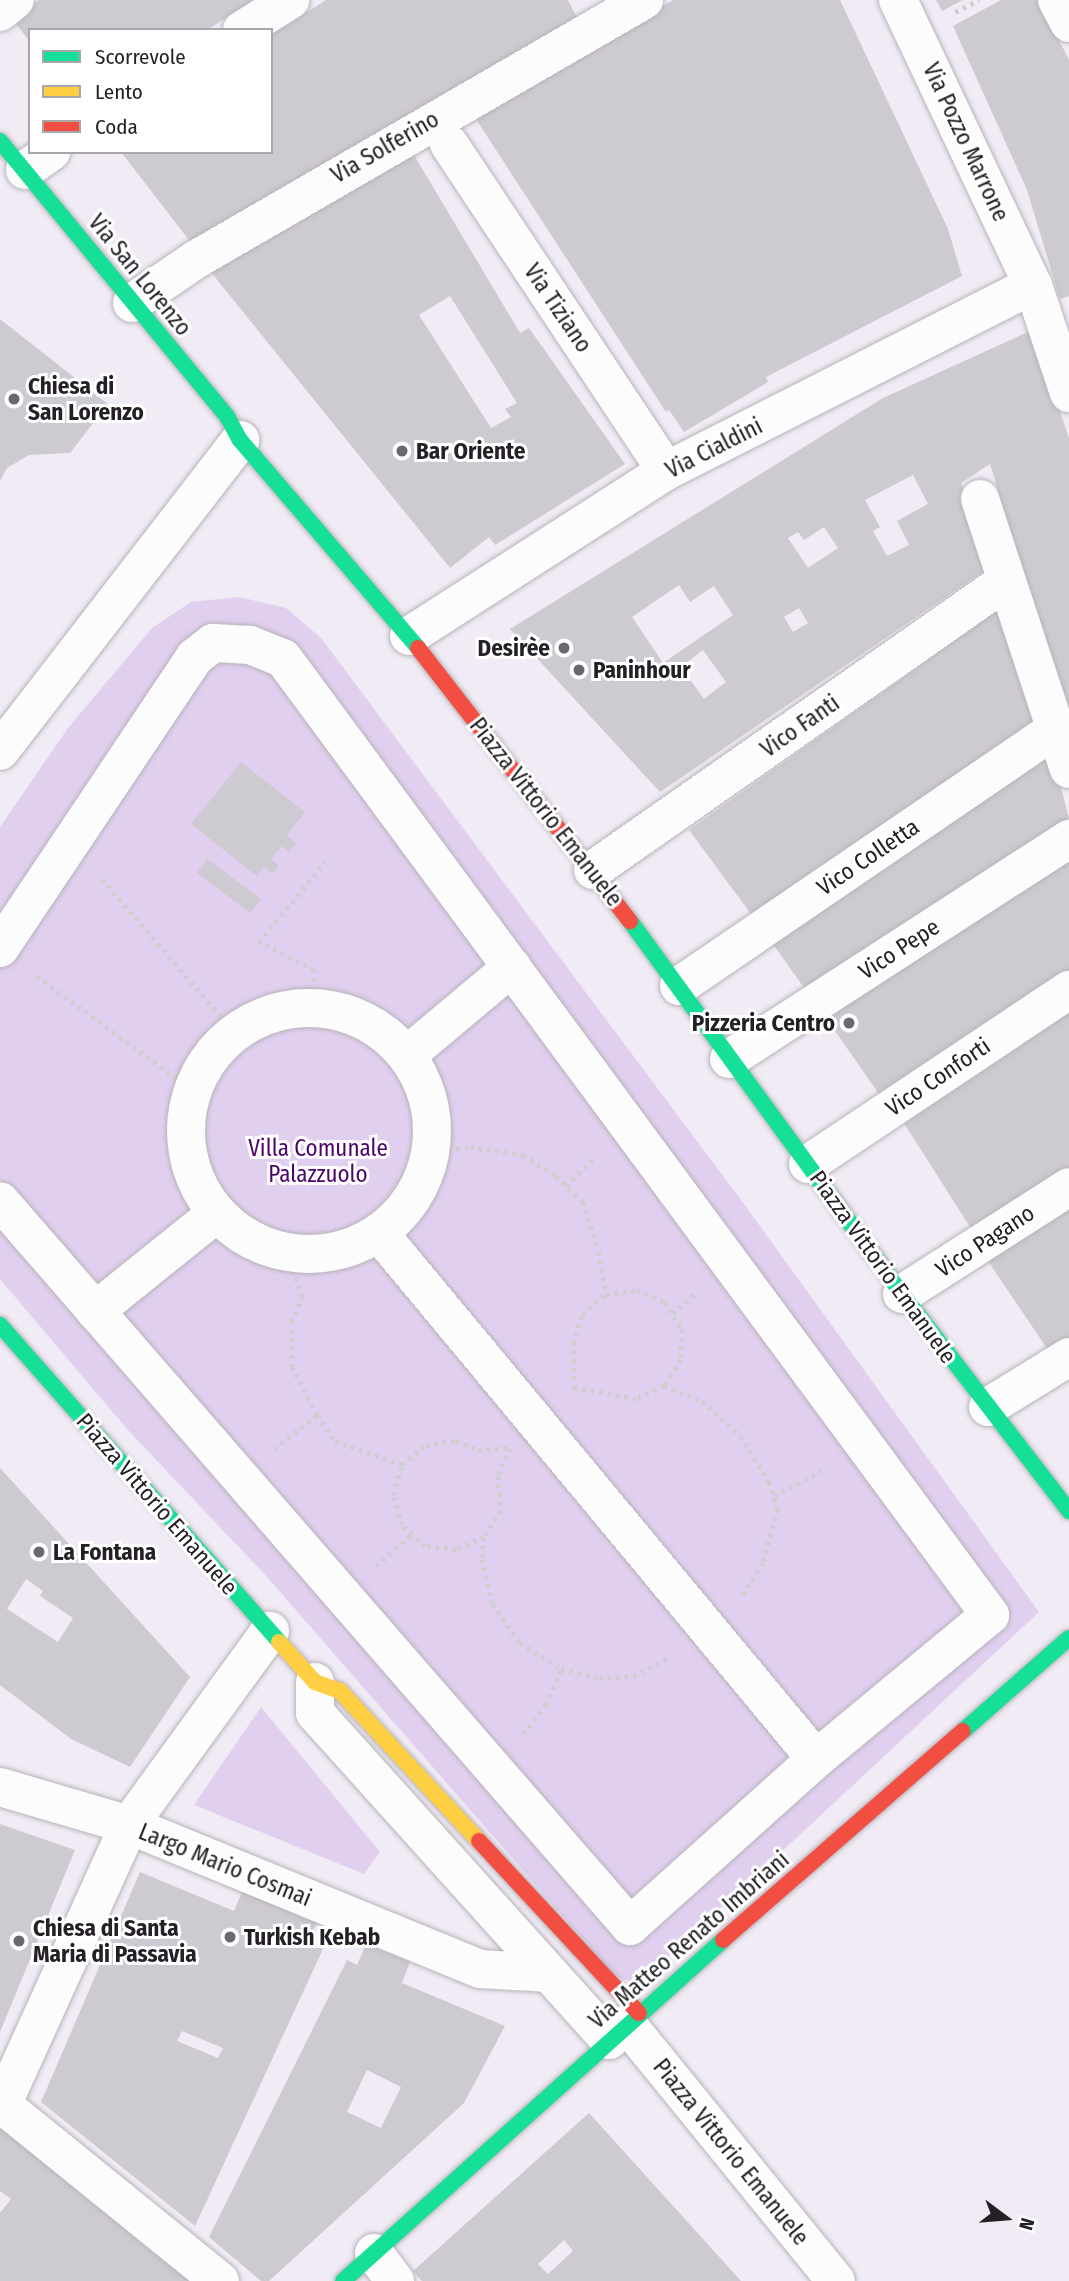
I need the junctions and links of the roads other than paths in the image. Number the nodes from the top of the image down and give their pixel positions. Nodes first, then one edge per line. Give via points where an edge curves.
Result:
1 (15, 0) edge
2 (290, 0) edge
3 (644, 0) edge
4 (898, 0) edge
5 (1057, 0) edge
6 (0, 12) edge
7 (1069, 23) edge
8 (245, 28) edge
9 (0, 141) edge
10 (449, 144) dead end
11 (38, 161) edge
12 (1033, 285) junction
13 (132, 303) junction
14 (1069, 393) edge
15 (240, 440) junction
16 (666, 471) junction
17 (980, 499) dead end
18 (1006, 581) junction
19 (409, 636) junction
20 (1058, 727) junction
21 (0, 751) edge
22 (1069, 769) edge
23 (1069, 839) edge
24 (593, 870) junction
25 (0, 948) edge
26 (512, 967) junction
27 (679, 986) junction
28 (1069, 990) edge
29 (407, 1055) junction
30 (729, 1059) junction
31 (808, 1164) junction
32 (1069, 1187) edge
33 (0, 1201) edge
34 (217, 1213) junction
35 (379, 1233) junction
36 (902, 1294) junction
37 (95, 1311) junction
38 (0, 1325) edge
39 (1069, 1357) edge
40 (988, 1407) junction
41 (1069, 1511) edge
42 (270, 1632) junction
43 (1069, 1638) edge
44 (315, 1682) junction
45 (816, 1759) junction
46 (0, 1787) edge
47 (129, 1825) junction
48 (549, 1973) junction
49 (625, 2026) junction
50 (1, 2104) edge
51 (384, 2267) edge
52 (220, 2281) edge
53 (343, 2281) edge
54 (835, 2281) edge

1 - 6 street
2 - 8 street
3 - 13 street, Via Solferino via 266,218
4 - 12 street, Via Pozzo Marrone
5 - 7 street
9 - 11 street, Via San Lorenzo
10 - 16 street, Via Tiziano
11 - 13 street, Via San Lorenzo
12 - 14 street, Via Pozzo Marrone
12 - 16 street, Via Cialdini
13 - 15 street, Via San Lorenzo via 227,415
15 - 19 street, Piazza Vittorio Emanuele
15 - 21 street
16 - 19 street, Via Cialdini
17 - 18 street
18 - 20 street
18 - 24 street, Vico Fanti
19 - 24 street, Piazza Vittorio Emanuele
20 - 22 street
20 - 27 street, Vico Colletta
23 - 30 street, Vico Pepe
24 - 27 street, Piazza Vittorio Emanuele
25 - 26 street via 195,657 213,643 250,645 283,658
26 - 29 street
26 - 45 street via 990,1615
27 - 30 street, Piazza Vittorio Emanuele
28 - 31 street, Vico Conforti
29 - 34 street via 384,1032 351,1014 313,1007 284,1009 234,1032 209,1058 192,1090 186,1122 189,1155 199,1186
29 - 35 street via 426,1088 433,1120 431,1152 421,1184 404,1211
30 - 31 street, Piazza Vittorio Emanuele
31 - 36 street, Piazza Vittorio Emanuele
32 - 36 street, Vico Pagano
33 - 37 street
34 - 35 street via 261,1245 288,1253 351,1248
34 - 37 street
35 - 45 street
36 - 40 street, Piazza Vittorio Emanuele
37 - 45 street via 630,1926
38 - 42 street, Piazza Vittorio Emanuele
39 - 40 street
40 - 41 street, Piazza Vittorio Emanuele
42 - 44 street, Piazza Vittorio Emanuele
42 - 47 street, Largo Mario Cosmai
43 - 49 street, Via Matteo Renato Imbriani
44 - 48 street, Piazza Vittorio Emanuele via 316,1713
44 - 49 street, Piazza Vittorio Emanuele via 340,1691
46 - 47 street
47 - 48 street, Largo Mario Cosmai via 480,1969
47 - 50 street
48 - 49 street, Piazza Vittorio Emanuele
49 - 51 street, Via Matteo Renato Imbriani
49 - 54 street, Piazza Vittorio Emanuele
50 - 52 street
51 - 53 street, Via Matteo Renato Imbriani

